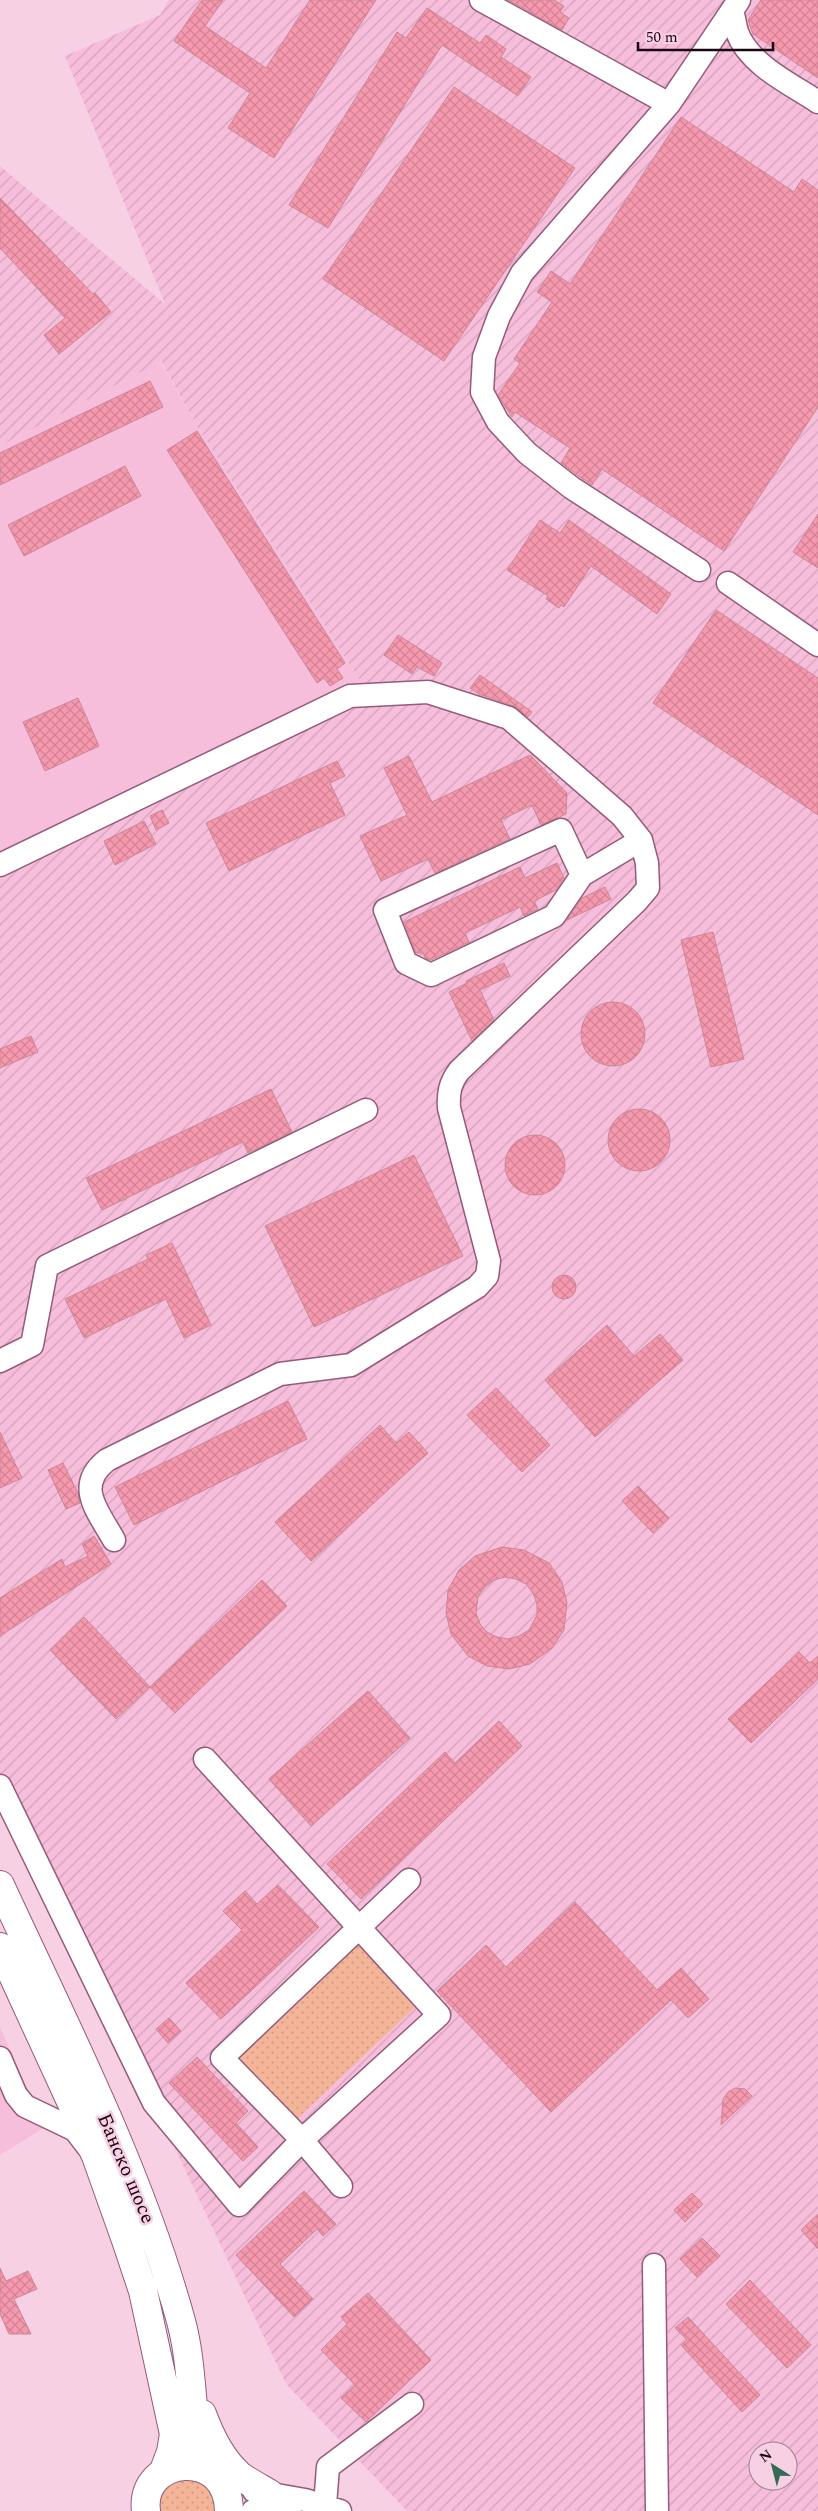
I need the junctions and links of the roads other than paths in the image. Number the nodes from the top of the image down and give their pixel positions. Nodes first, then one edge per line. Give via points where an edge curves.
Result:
1 (481, 0) edge
2 (736, 5) edge
3 (818, 102) edge
4 (669, 104) junction
5 (699, 570) dead end
6 (728, 583) dead end
7 (818, 645) edge
8 (641, 840) junction
9 (0, 866) edge
10 (582, 875) junction
11 (366, 1110) dead end
12 (0, 1361) edge
13 (114, 1540) dead end
14 (205, 1759) dead end
15 (0, 1786) edge
16 (409, 1880) dead end
17 (0, 1885) edge
18 (360, 1928) junction
19 (0, 1947) edge
20 (0, 2058) edge
21 (0, 2101) edge
22 (44, 2116) junction
23 (302, 2140) junction
24 (96, 2156) junction
25 (341, 2186) dead end
26 (654, 2264) dead end
27 (190, 2366) junction
28 (412, 2404) dead end
29 (202, 2467) junction
30 (163, 2473) junction
31 (227, 2498) edge
32 (261, 2502) edge
33 (323, 2506) edge
34 (146, 2511) edge
35 (657, 2511) edge

1 - 4 street
2 - 3 street via 737,33 750,52 769,70
2 - 4 street
4 - 5 street via 522,273 499,316 484,357 482,392 498,422 527,453 572,488
6 - 7 street
8 - 9 street via 622,816 509,718 428,692 350,696
8 - 10 street
8 - 13 street via 647,863 648,888 451,1081 448,1108 489,1261 486,1276 477,1287 351,1366 280,1374 107,1460 95,1469 90,1481 90,1496
10 - 10 street via 554,916 431,975 406,962 385,910 561,830
11 - 12 street via 47,1266 32,1345
14 - 18 street
15 - 23 street via 154,2103 239,2204
16 - 18 street
17 - 27 main road, Банско шосе via 120,2148 152,2226
18 - 23 street via 439,2015
18 - 23 street via 222,2058
19 - 24 main road, Банско шосе
20 - 22 street via 16,2096 25,2106
21 - 22 street
22 - 24 street via 75,2130
23 - 25 street
24 - 30 main road, Банско шосе via 143,2291 164,2382 174,2434
26 - 35 street
27 - 29 main road, Банско шосе via 193,2421
27 - 32 main road via 214,2443
28 - 33 street via 328,2467
29 - 30 main road via 188,2464
29 - 31 main road via 215,2474
30 - 34 main road via 147,2494
31 - 32 street
32 - 33 street

